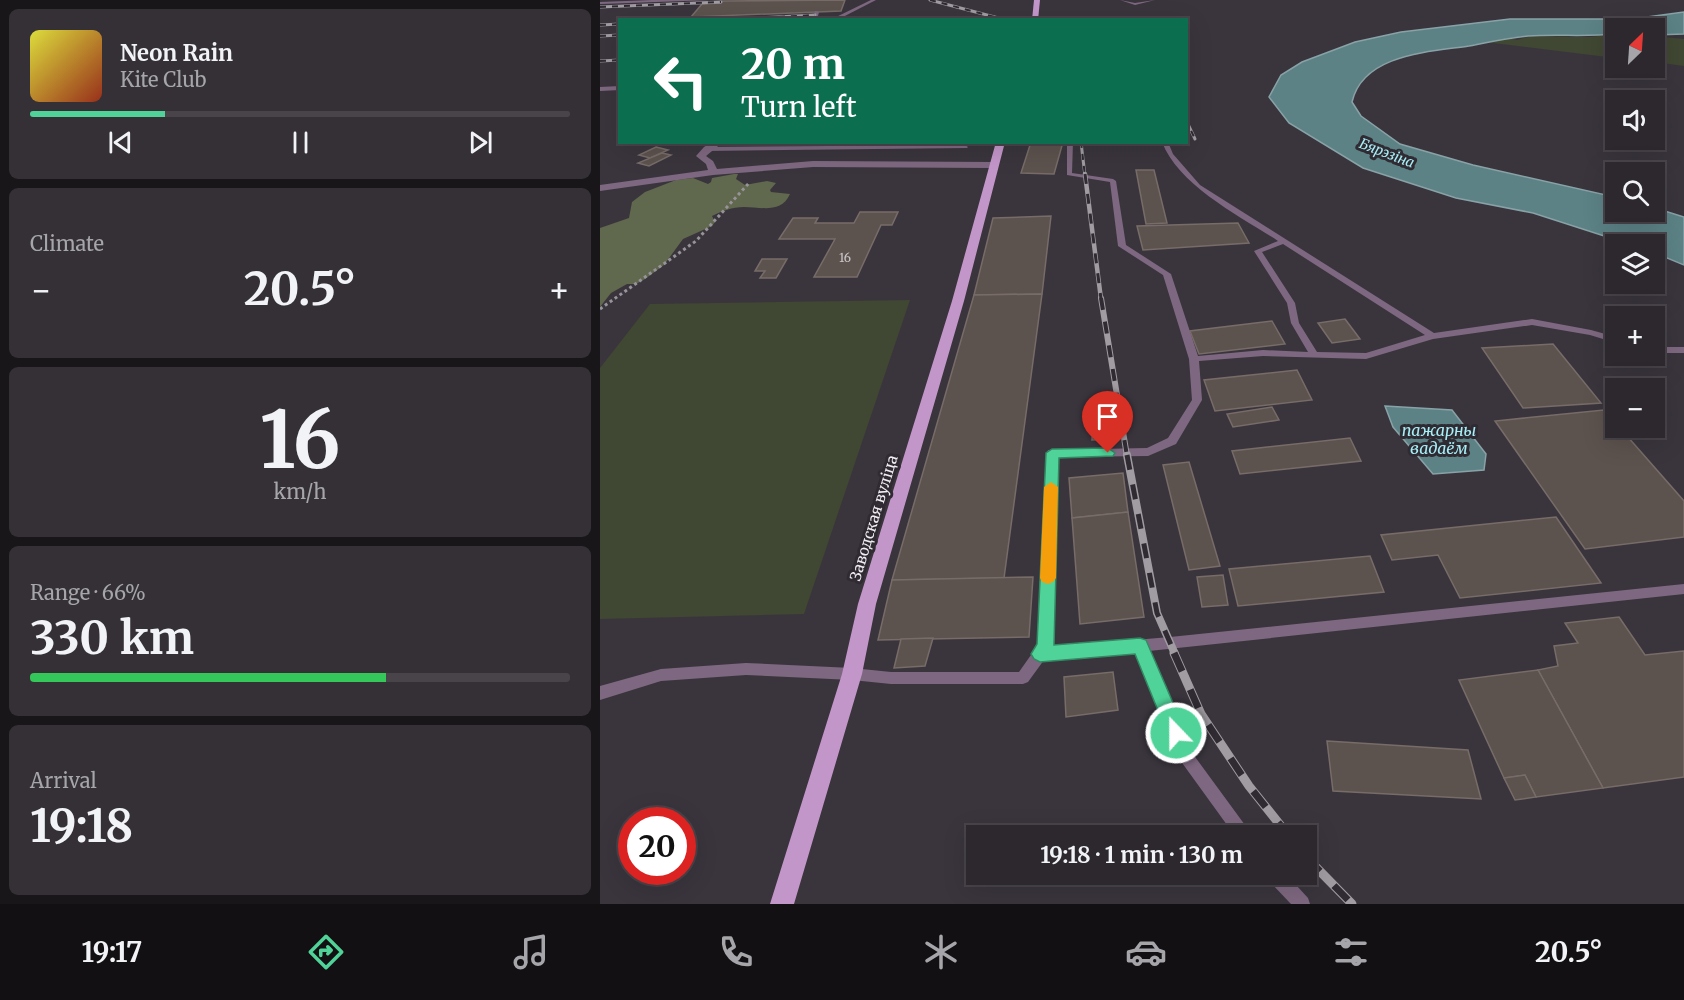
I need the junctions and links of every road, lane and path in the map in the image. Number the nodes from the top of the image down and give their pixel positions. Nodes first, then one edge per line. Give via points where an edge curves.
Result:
1 (690, 0) edge
2 (710, 0) edge
3 (874, 0) edge
4 (1038, 0) edge
5 (1122, 0) edge
6 (1153, 0) edge
7 (600, 3) edge
8 (817, 12) dead end
9 (816, 18) edge
10 (836, 18) edge
11 (1035, 18) edge
12 (618, 88) edge
13 (600, 89) edge
14 (716, 144) edge
15 (999, 144) edge
16 (1070, 144) edge
17 (1167, 144) edge
18 (965, 147) dead end
19 (707, 149) junction
20 (994, 165) junction
21 (764, 167) junction
22 (713, 172) junction
23 (600, 188) edge
24 (1284, 241) junction
25 (600, 309) edge
26 (1432, 336) junction
27 (1605, 337) edge
28 (1665, 350) edge
29 (1684, 350) edge
30 (1314, 354) junction
31 (1194, 359) junction
32 (1684, 589) edge
33 (1140, 645) junction
34 (1040, 654) junction
35 (852, 674) junction
36 (600, 693) edge
37 (1237, 825) edge
38 (1284, 885) edge
39 (782, 904) edge
40 (1302, 904) edge

1 - 2 lane
1 - 7 lane
3 - 10 lane
4 - 11 main road
5 - 6 lane via 1135,4
8 - 9 lane
12 - 13 lane
14 - 19 street
15 - 20 main road, Заводская вуліца
16 - 31 lane via 1069,174 1113,181 1122,246 1167,274
17 - 24 lane via 1170,155 1198,186
18 - 19 lane
19 - 22 street via 701,156
20 - 21 street
20 - 35 main road, Заводская вуліца via 958,301 867,604
21 - 22 street
21 - 25 path via 696,241
22 - 23 street
24 - 26 lane
24 - 30 lane via 1258,251 1291,303 1295,323
26 - 27 lane via 1532,322
26 - 30 lane via 1366,356
28 - 29 lane
30 - 31 lane via 1263,353
31 - 34 lane via 1197,400 1172,441 1148,452 1052,453 1045,646
32 - 33 lane
33 - 34 lane
33 - 37 lane via 1185,755
34 - 35 lane via 1023,678 891,678
35 - 36 lane via 746,669 661,675
35 - 39 main road, Заводская вуліца
38 - 40 lane

